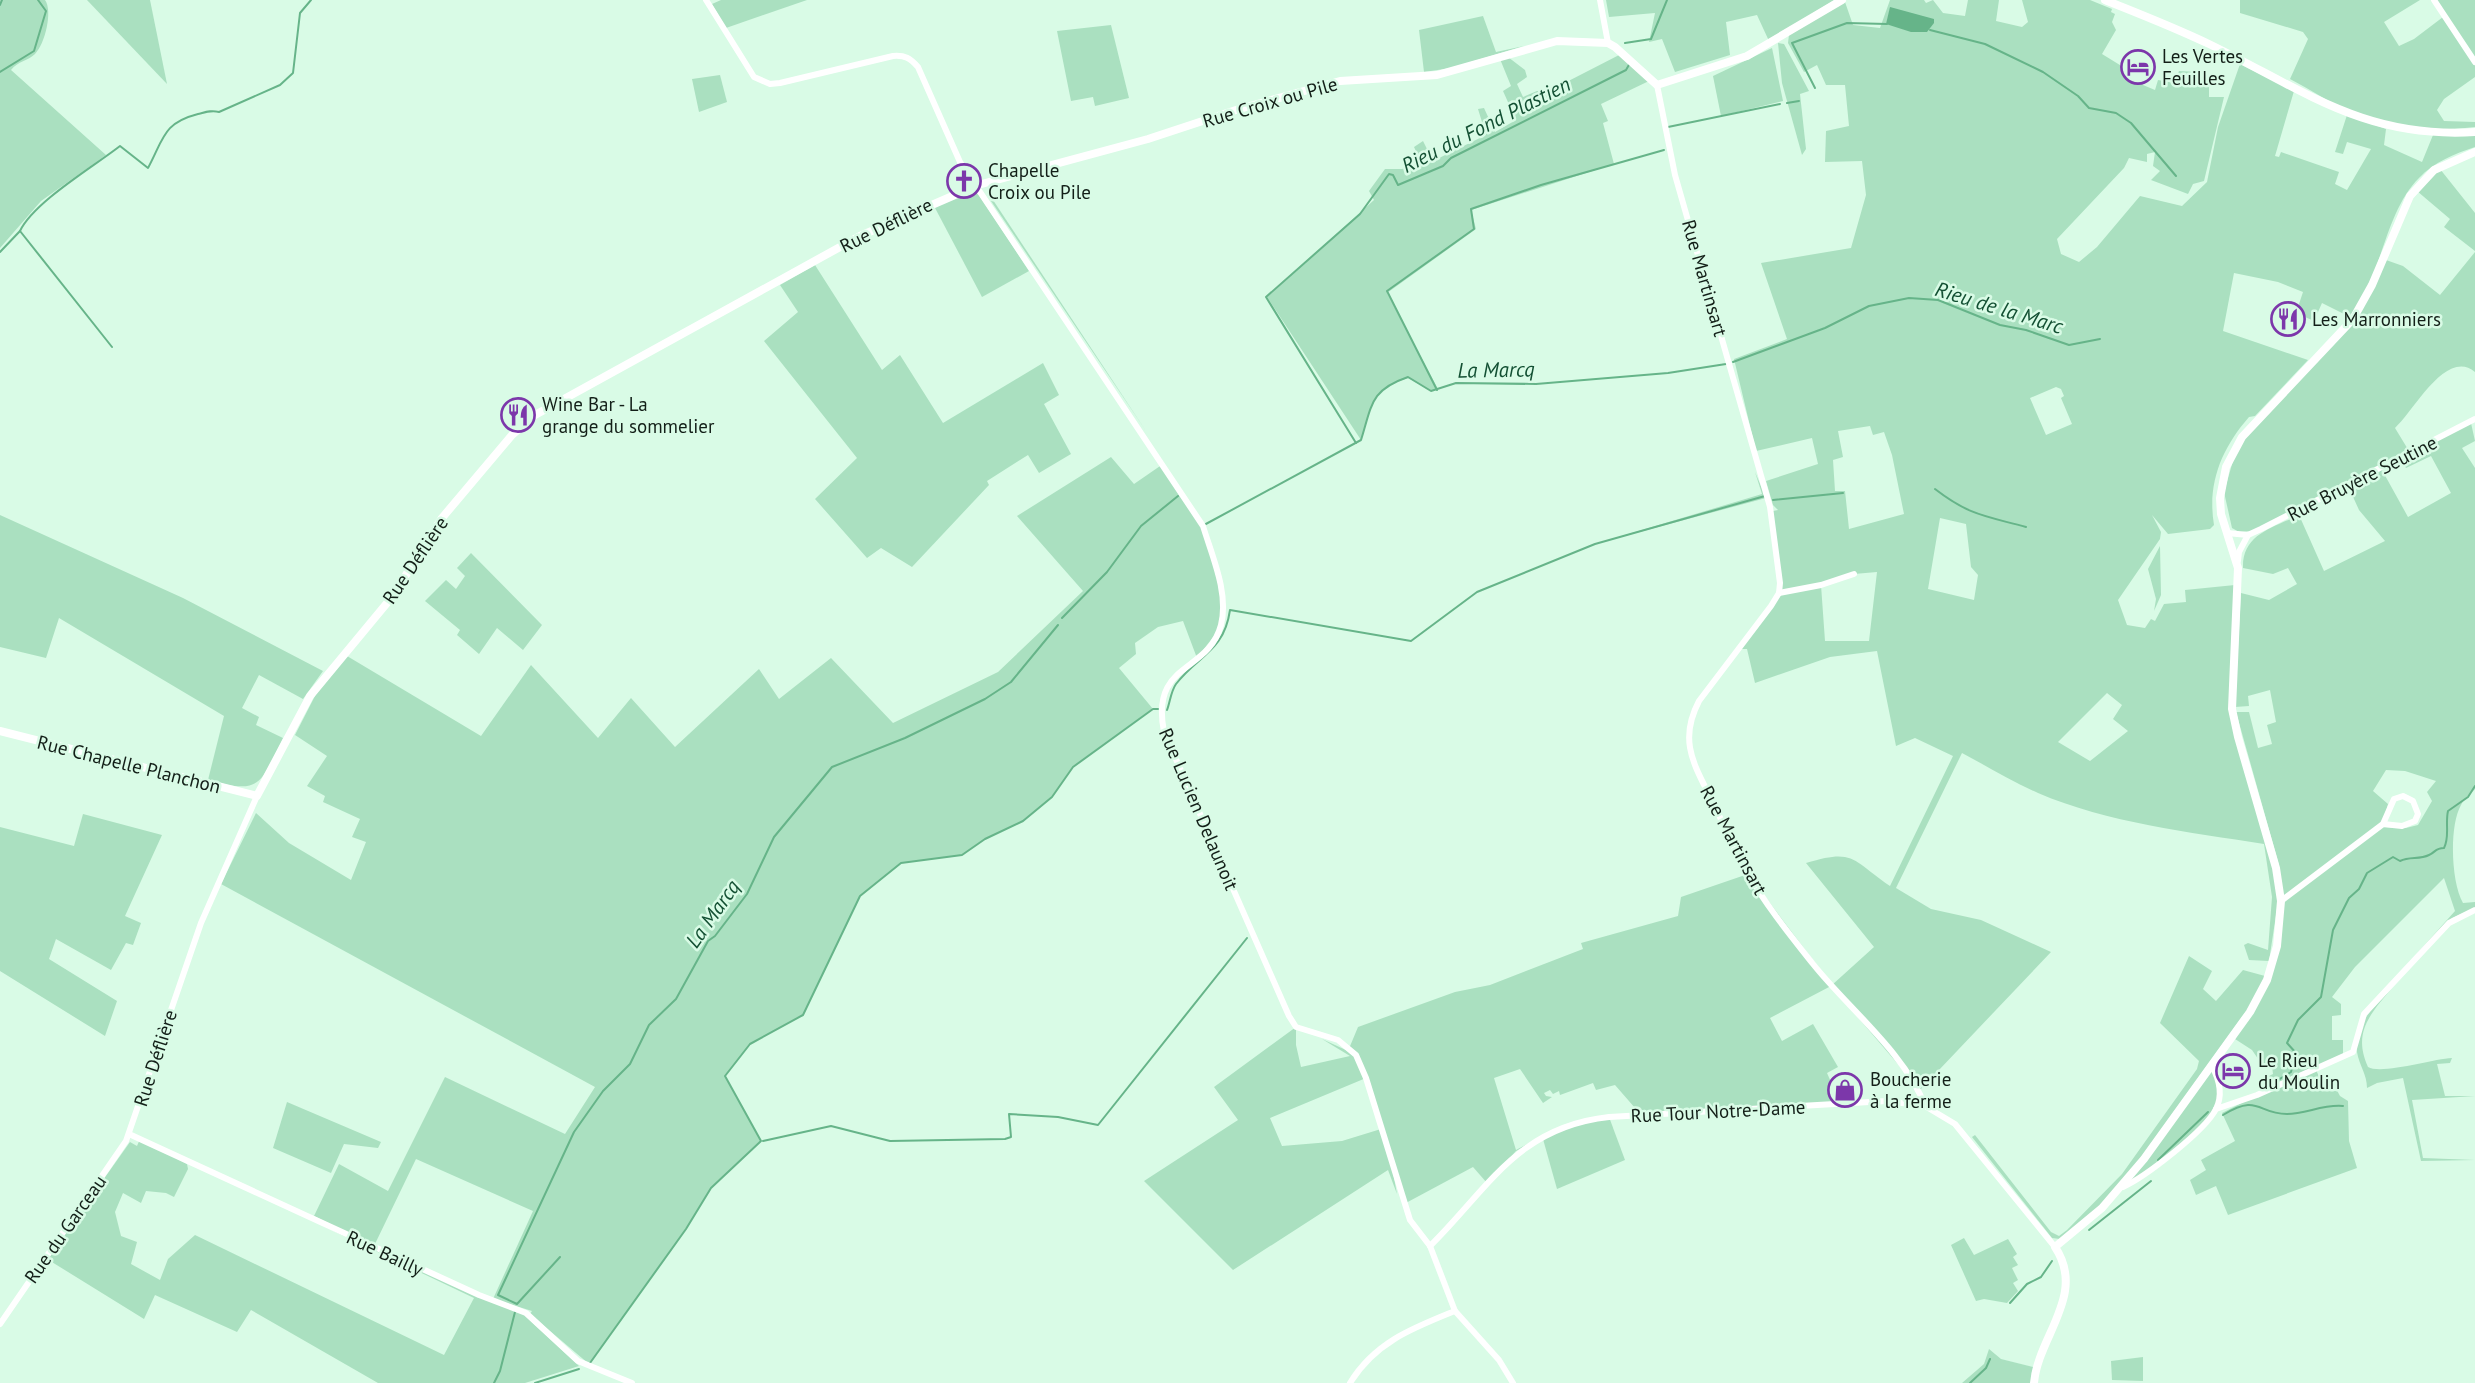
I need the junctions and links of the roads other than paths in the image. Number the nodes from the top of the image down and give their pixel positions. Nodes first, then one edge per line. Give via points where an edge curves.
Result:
1 (706, 0) edge
2 (1600, 0) edge
3 (1842, 0) edge
4 (2105, 0) edge
5 (2434, 0) edge
6 (1608, 43) junction
7 (2475, 62) edge
8 (1657, 85) junction
9 (2475, 132) edge
10 (2475, 152) edge
11 (978, 185) junction
12 (2475, 419) edge
13 (2227, 533) junction
14 (2248, 534) junction
15 (2238, 563) junction
16 (1854, 574) dead end
17 (1779, 593) junction
18 (0, 730) edge
19 (257, 796) junction
20 (2384, 824) junction
21 (2281, 901) junction
22 (2475, 910) edge
23 (2212, 1066) junction
24 (1925, 1106) junction
25 (2216, 1109) junction
26 (129, 1134) junction
27 (2123, 1187) junction
28 (1430, 1246) junction
29 (2055, 1247) junction
30 (1455, 1311) junction
31 (0, 1324) edge
32 (632, 1383) edge
33 (1350, 1383) edge
34 (1513, 1383) edge
35 (2034, 1383) edge

1 - 11 street, Rue Lucien Delaunoit via 747,68 762,82 780,83 893,55 911,59 960,162
2 - 6 street
3 - 8 street via 1747,56
4 - 9 street via 2202,40 2367,121 2421,132
5 - 7 street
6 - 8 street
6 - 11 street, Rue Croix ou Pile via 1557,41 1437,75 1340,81
8 - 17 street, Rue Martinsart via 1675,175 1770,507
10 - 13 street via 2434,170 2410,195 2353,319 2233,450 2220,498
11 - 19 street, Rue Déflière via 840,247 535,415 518,429 442,517 392,597 310,696
11 - 28 street, Rue Lucien Delaunoit via 1203,526 1222,593 1223,616 1215,639 1170,681 1161,705 1164,732 1289,1016 1296,1027 1338,1040 1356,1055 1410,1220
12 - 14 street, Rue Bruyère Seutine
13 - 14 street, Rue Bruyère Seutine
13 - 15 street
14 - 15 street
15 - 21 street via 2233,716 2274,859
16 - 17 street
17 - 24 street, Rue Martinsart via 1694,709 1687,738 1693,760 1748,874 1813,964 1899,1062
18 - 19 street, Rue Chapelle Planchon
19 - 26 street, Rue Déflière via 197,934
20 - 20 street via 2394,799 2403,796 2414,803 2417,814 2412,823
20 - 21 street
21 - 23 street via 2277,946 2267,980
22 - 25 street via 2449,923 2364,1014 2353,1052
23 - 25 street via 2220,1090
23 - 27 street
24 - 28 street, Rue Tour Notre-Dame via 1887,1101 1609,1117 1576,1123 1504,1163
24 - 29 street, Rue Tour Notre-Dame via 1967,1136
25 - 27 street via 2152,1171
26 - 31 street, Rue du Garceau
26 - 32 street, Rue Bailly via 479,1295 517,1308 578,1361
27 - 29 street
28 - 30 street
29 - 35 street, Rue Tour Notre-Dame via 2064,1268 2065,1298 2043,1346
30 - 33 street via 1394,1337 1364,1363
30 - 34 street via 1499,1360

